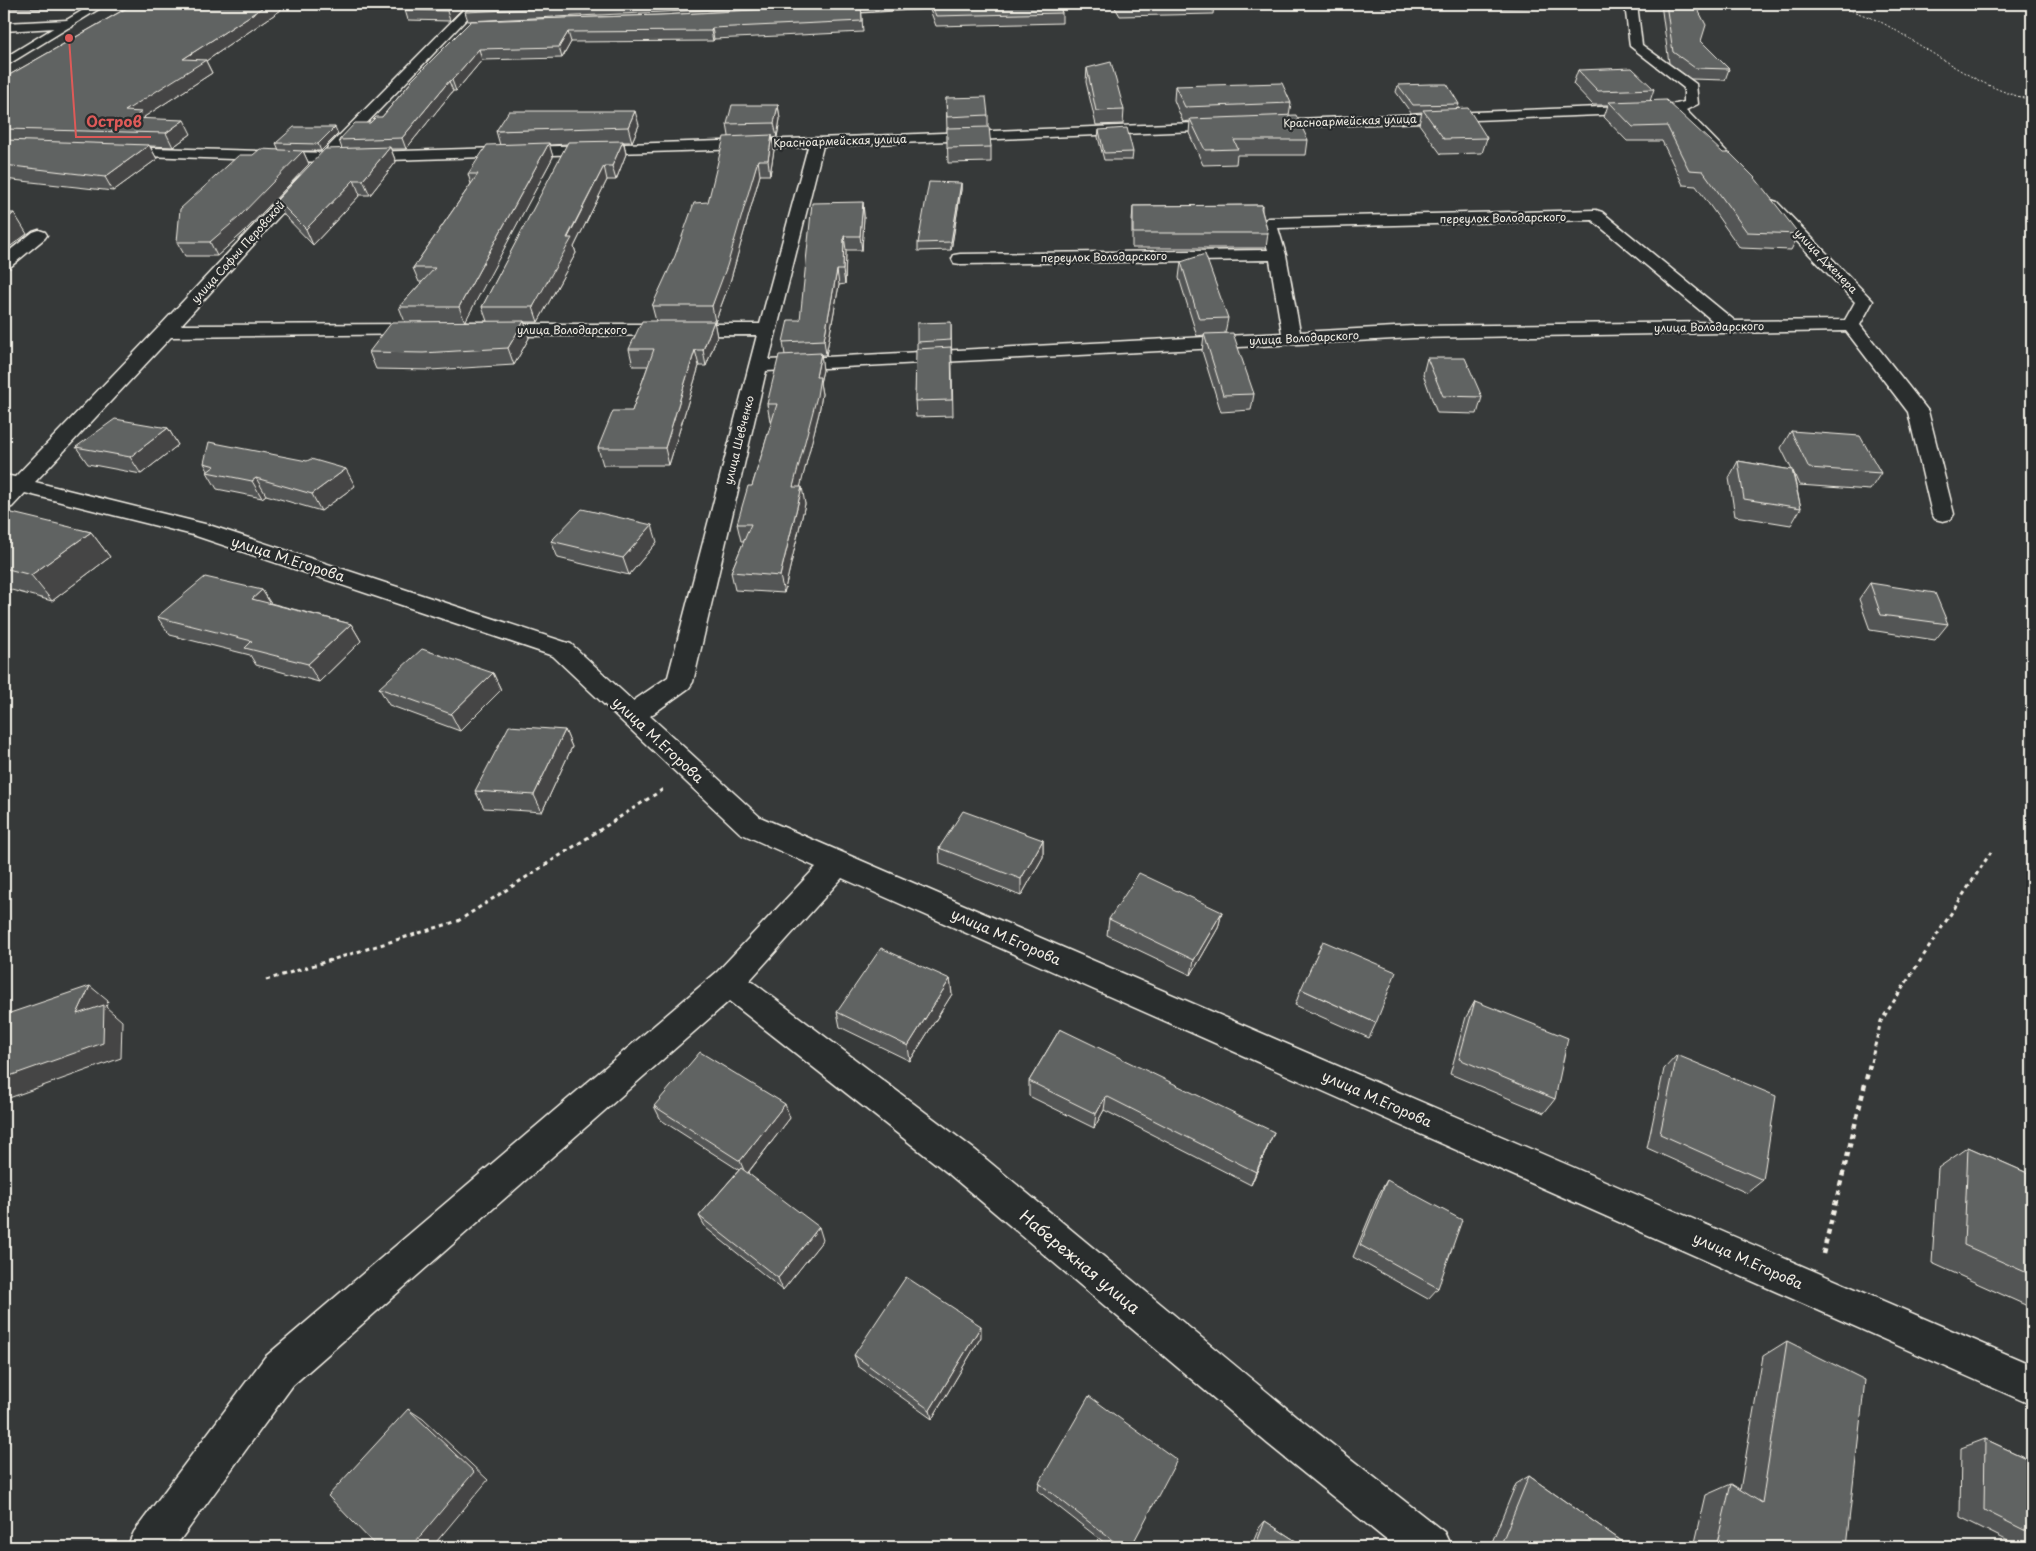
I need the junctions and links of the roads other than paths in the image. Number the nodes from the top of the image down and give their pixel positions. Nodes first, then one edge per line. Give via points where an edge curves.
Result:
1 (101, 4) edge
2 (475, 4) edge
3 (932, 4) edge
4 (1631, 4) edge
5 (815, 10) edge
6 (68, 24) junction
7 (470, 26) edge
8 (4, 27) edge
9 (451, 27) junction
10 (4, 63) edge
11 (1676, 108) junction
12 (817, 142) junction
13 (566, 150) junction
14 (101, 151) edge
15 (325, 158) junction
16 (1732, 165) edge
17 (557, 167) edge
18 (1760, 194) edge
19 (40, 236) dead end
20 (1278, 255) junction
21 (960, 259) dead end
22 (4, 263) edge
23 (481, 313) edge
24 (1851, 325) junction
25 (1731, 327) junction
26 (768, 329) junction
27 (441, 330) edge
28 (166, 332) junction
29 (1292, 339) junction
30 (758, 366) junction
31 (9, 489) edge
32 (1943, 514) dead end
33 (632, 716) junction
34 (838, 863) junction
35 (728, 982) junction
36 (2032, 1385) edge
37 (149, 1547) edge
38 (1429, 1547) edge

1 - 6 street
2 - 9 street, улица Софьи Перовской
3 - 5 street
4 - 11 street via 1636,46 1691,87 1691,104
6 - 8 street
6 - 10 street
7 - 9 street
9 - 15 street, улица Софьи Перовской
11 - 12 street, Красноармейская улица
11 - 16 street
12 - 13 street, Красноармейская улица
12 - 26 street, улица Шевченко
13 - 15 street, Красноармейская улица
13 - 17 street
14 - 15 street, Красноармейская улица
15 - 28 street, улица Софьи Перовской
18 - 24 street, улица Дженера via 1864,301
19 - 22 street
20 - 21 street, переулок Володарского
20 - 25 street, переулок Володарского via 1268,223 1596,216
20 - 29 street, переулок Володарского
23 - 26 street, улица Володарского via 472,330
24 - 25 street, улица Володарского
24 - 32 street via 1918,411
25 - 29 street, улица Володарского via 1414,332
26 - 30 street, улица Шевченко
27 - 28 street
28 - 31 street, улица Софьи Перовской
29 - 30 street, улица Володарского
30 - 33 street, улица Шевченко via 680,682
31 - 33 street, улица М.Егорова via 201,530 562,650
33 - 34 street, улица М.Егорова via 750,825
34 - 35 street
34 - 36 street, улица М.Егорова
35 - 37 street via 279,1371
35 - 38 street, Набережная улица via 962,1162 1282,1430

